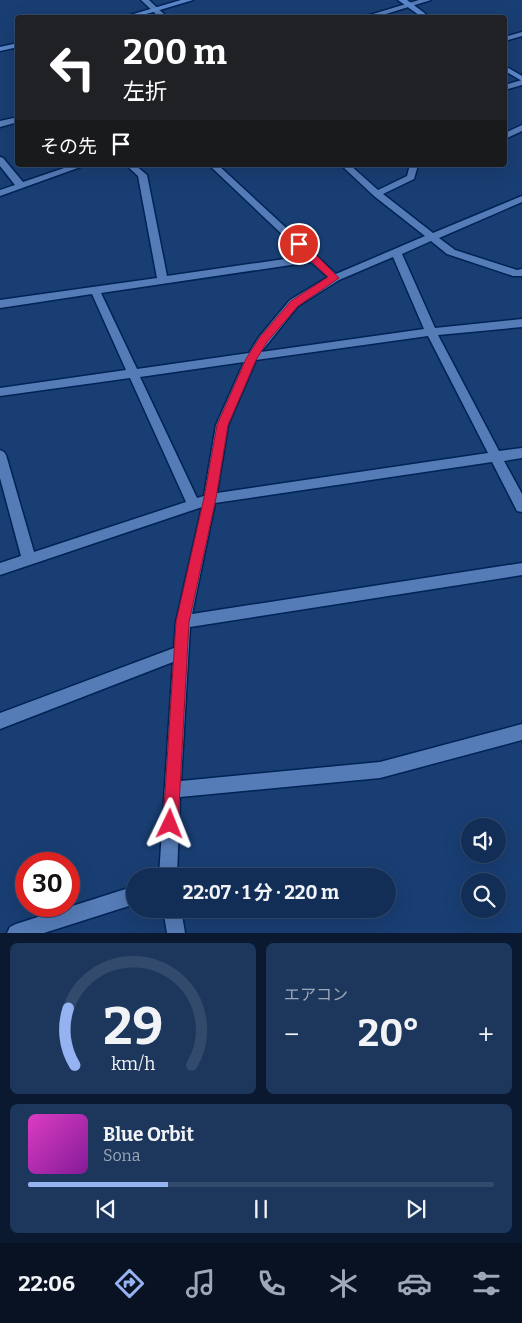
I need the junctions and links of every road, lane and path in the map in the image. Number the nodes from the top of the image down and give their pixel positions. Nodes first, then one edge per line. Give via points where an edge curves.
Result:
1 (145, 0) edge
2 (189, 0) edge
3 (402, 0) edge
4 (427, 0) edge
5 (409, 5) junction
6 (155, 9) junction
7 (134, 15) edge
8 (162, 15) edge
9 (374, 15) edge
10 (424, 15) edge
11 (522, 34) edge
12 (507, 38) edge
13 (15, 46) edge
14 (0, 49) edge
15 (507, 70) edge
16 (522, 81) edge
17 (507, 87) edge
18 (15, 120) edge
19 (0, 124) edge
20 (522, 128) edge
21 (507, 135) edge
22 (0, 160) edge
23 (76, 167) edge
24 (132, 167) edge
25 (215, 167) edge
26 (347, 167) edge
27 (414, 167) edge
28 (20, 186) junction
29 (0, 193) edge
30 (377, 194) junction
31 (522, 199) edge
32 (430, 237) junction
33 (396, 252) junction
34 (314, 258) junction
35 (522, 272) edge
36 (334, 278) junction
37 (163, 280) junction
38 (95, 290) junction
39 (0, 304) edge
40 (522, 323) edge
41 (431, 332) junction
42 (251, 359) junction
43 (134, 374) junction
44 (0, 392) edge
45 (522, 453) edge
46 (0, 455) edge
47 (496, 456) junction
48 (210, 498) junction
49 (193, 504) junction
50 (522, 507) edge
51 (29, 559) junction
52 (0, 569) edge
53 (522, 569) edge
54 (183, 622) junction
55 (182, 652) junction
56 (0, 721) edge
57 (522, 732) edge
58 (172, 790) junction
59 (168, 868) edge
60 (126, 898) edge
61 (174, 918) edge
62 (16, 933) edge
63 (176, 933) edge

1 - 6 street
2 - 6 street
3 - 5 street
4 - 5 street
5 - 9 street
5 - 10 street
6 - 7 street
6 - 8 street
11 - 12 street
13 - 14 street
15 - 16 street
16 - 17 street
18 - 19 street
20 - 21 street
22 - 28 street
23 - 28 street
24 - 37 street via 142,175
25 - 34 street
26 - 30 street
27 - 30 street via 411,177
28 - 29 street
30 - 32 street
31 - 32 street
32 - 33 street
32 - 35 street via 451,252 517,274
33 - 36 street
33 - 41 street
34 - 36 street
34 - 37 street
36 - 42 street via 294,303
37 - 38 street
38 - 39 street
38 - 43 street
40 - 41 street
41 - 42 street
41 - 47 street
42 - 43 street
42 - 48 street via 222,425
43 - 44 street
43 - 49 street
45 - 47 street
46 - 51 street
47 - 48 street
47 - 50 street
48 - 49 street
48 - 54 street
49 - 51 street
51 - 52 street
53 - 54 street
54 - 55 street
55 - 56 street
55 - 58 street
57 - 58 street via 380,770
58 - 59 street
60 - 62 street
61 - 63 street

